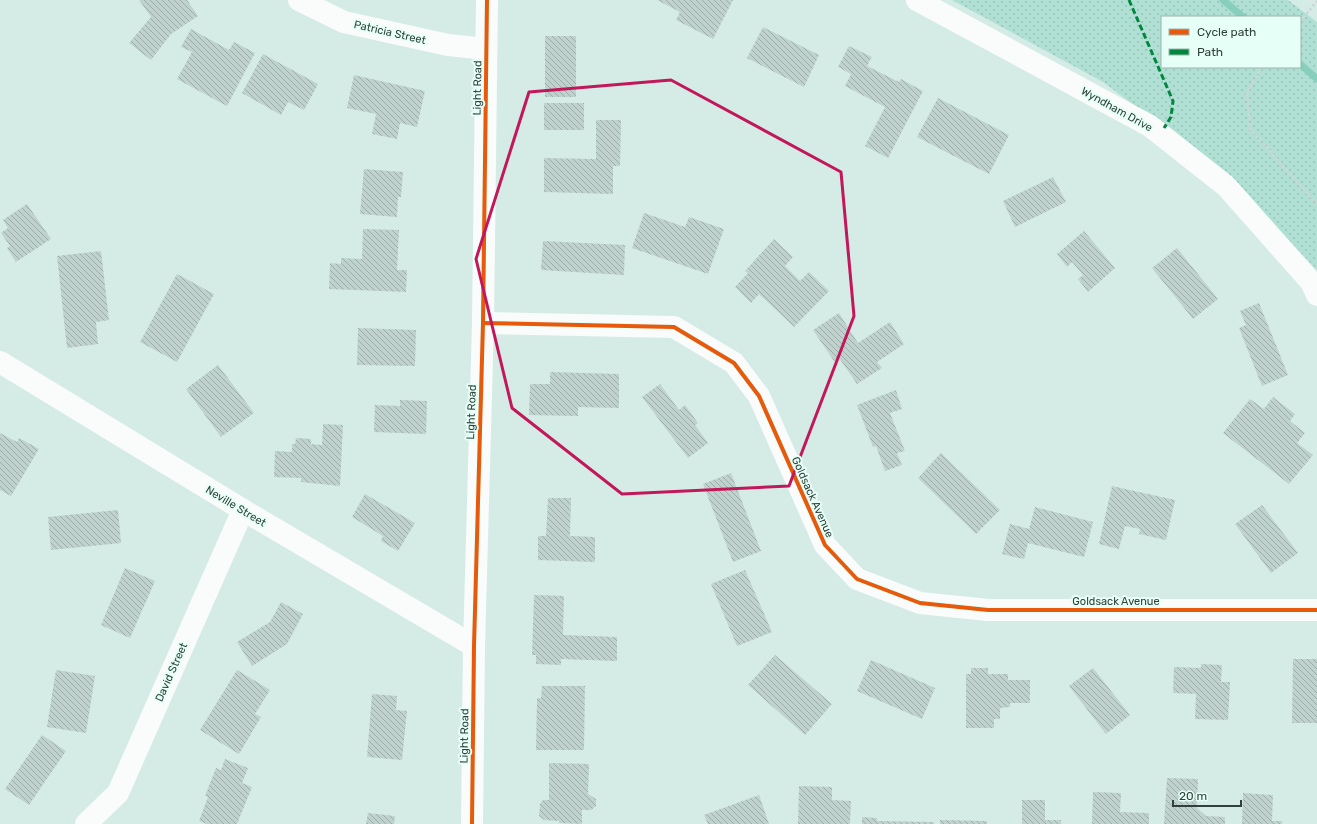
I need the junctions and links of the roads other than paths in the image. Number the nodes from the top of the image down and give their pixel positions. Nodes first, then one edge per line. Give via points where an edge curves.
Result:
1 (299, 0) edge
2 (488, 0) edge
3 (917, 0) edge
4 (486, 49) junction
5 (1317, 294) edge
6 (483, 323) junction
7 (0, 362) edge
8 (242, 510) junction
9 (1317, 610) edge
10 (474, 646) junction
11 (86, 824) edge
12 (472, 824) edge

1 - 4 street, Patricia Street via 344,22 448,45
2 - 4 street, Light Road
3 - 5 street, Wyndham Drive via 1150,126 1226,186 1311,282
4 - 6 street, Light Road
6 - 9 street, Goldsack Avenue via 674,327 734,363 759,396 825,545 857,579 920,603 988,610
6 - 10 street, Light Road
7 - 8 street, Neville Street
8 - 10 street, Neville Street
8 - 11 street, David Street via 118,793
10 - 12 street, Light Road

